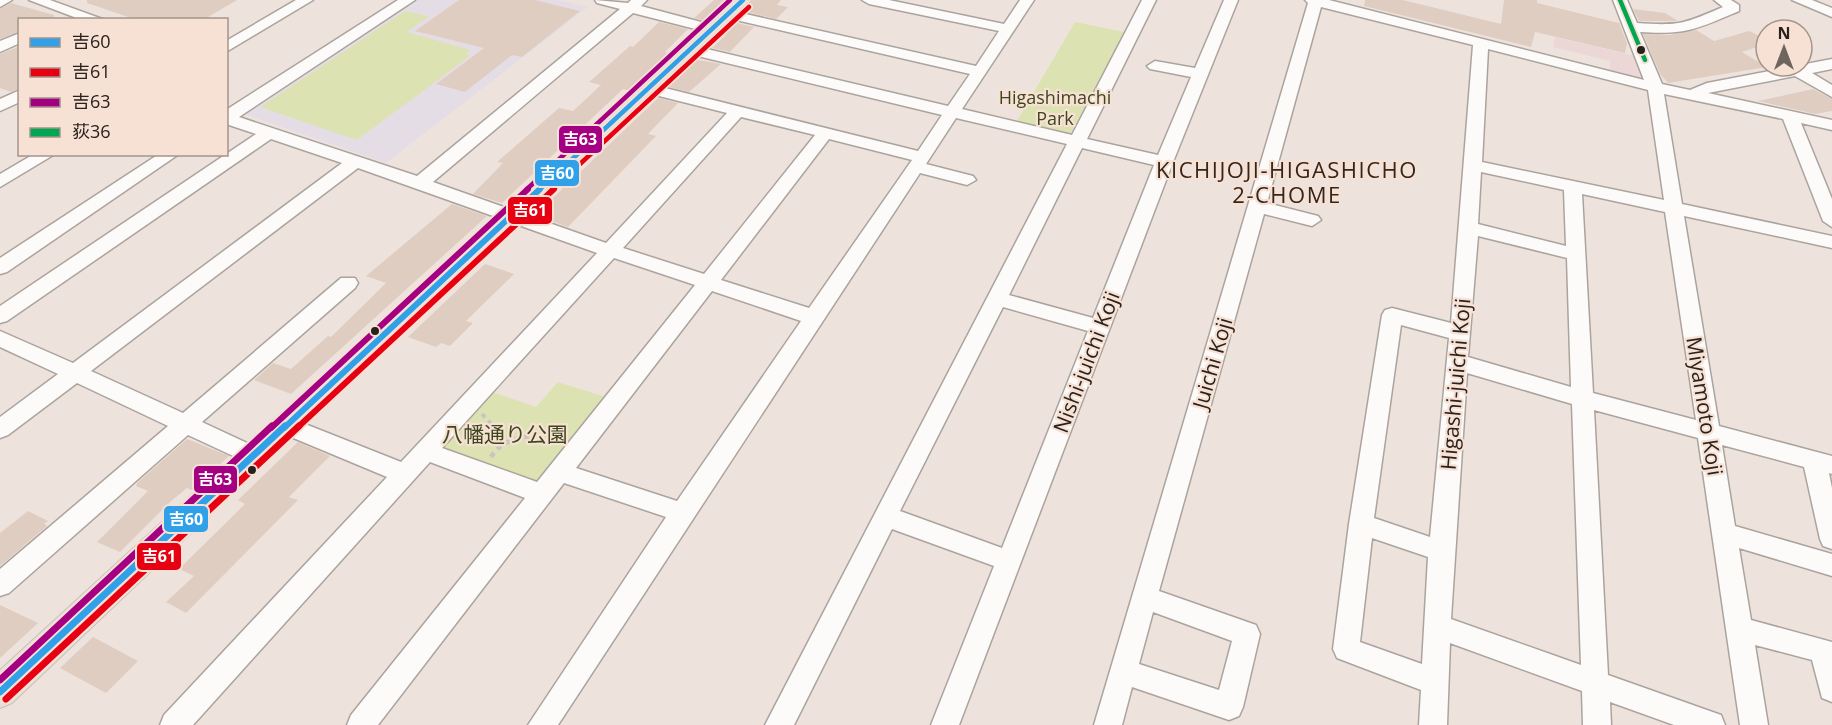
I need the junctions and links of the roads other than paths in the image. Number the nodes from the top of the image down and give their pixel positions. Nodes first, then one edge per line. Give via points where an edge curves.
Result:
1 (5, 0) edge
2 (36, 0) edge
3 (306, 0) edge
4 (408, 0) edge
5 (602, 0) edge
6 (869, 0) edge
7 (1027, 0) edge
8 (1149, 0) edge
9 (1231, 0) edge
10 (1314, 0) edge
11 (1620, 0) edge
12 (1721, 0) edge
13 (1799, 0) edge
14 (0, 3) edge
15 (88, 4) dead end
16 (636, 4) edge
17 (74, 11) junction
18 (1832, 13) edge
19 (727, 15) edge
20 (60, 18) edge
21 (93, 18) edge
22 (1632, 27) junction
23 (1008, 29) junction
24 (18, 38) edge
25 (1481, 43) junction
26 (0, 46) edge
27 (228, 47) edge
28 (690, 50) junction
29 (1645, 60) junction
30 (1832, 64) edge
31 (1155, 66) dead end
32 (1814, 67) edge
33 (1625, 69) dead end
34 (979, 71) junction
35 (1200, 74) junction
36 (1757, 78) edge
37 (1810, 78) edge
38 (1655, 87) junction
39 (648, 89) junction
40 (1832, 92) edge
41 (1693, 94) junction
42 (18, 96) edge
43 (0, 106) edge
44 (738, 111) junction
45 (951, 112) junction
46 (1790, 115) junction
47 (228, 117) edge
48 (228, 118) edge
49 (1827, 121) edge
50 (268, 133) junction
51 (825, 133) junction
52 (1075, 141) junction
53 (44, 156) edge
54 (168, 156) edge
55 (356, 161) junction
56 (919, 162) junction
57 (1164, 162) junction
58 (1473, 165) junction
59 (967, 180) dead end
60 (0, 182) edge
61 (420, 183) junction
62 (1573, 186) junction
63 (1258, 207) junction
64 (1674, 209) junction
65 (510, 217) junction
66 (1312, 220) dead end
67 (1832, 221) edge
68 (1469, 228) junction
69 (1832, 242) edge
70 (610, 250) junction
71 (1575, 254) junction
72 (0, 267) edge
73 (708, 282) junction
74 (348, 283) dead end
75 (996, 298) junction
76 (0, 316) edge
77 (816, 318) junction
78 (1100, 327) junction
79 (1459, 333) junction
80 (0, 338) edge
81 (1457, 362) junction
82 (74, 373) junction
83 (1583, 399) junction
84 (185, 424) junction
85 (287, 426) junction
86 (0, 429) edge
87 (1709, 432) junction
88 (424, 451) junction
89 (254, 456) junction
90 (1823, 462) edge
91 (559, 472) junction
92 (403, 473) junction
93 (542, 494) junction
94 (681, 512) junction
95 (885, 516) junction
96 (1361, 524) junction
97 (1724, 533) junction
98 (1832, 538) edge
99 (1441, 551) junction
100 (1009, 561) junction
101 (1832, 565) edge
102 (0, 585) edge
103 (1143, 597) junction
104 (1439, 627) junction
105 (1739, 628) junction
106 (1123, 671) junction
107 (1436, 682) junction
108 (1595, 683) junction
109 (1832, 688) edge
110 (0, 692) edge
111 (174, 725) edge
112 (361, 725) edge
113 (542, 725) edge
114 (779, 725) edge
115 (945, 725) edge
116 (1108, 725) edge
117 (1433, 725) edge
118 (1597, 725) edge
119 (1711, 725) edge
120 (1754, 725) edge

1 - 14 street
2 - 17 street
3 - 27 street
4 - 47 street
5 - 16 street
6 - 23 street
7 - 23 street
8 - 52 street
9 - 35 street, Nishi-juichi Koji
10 - 25 street
10 - 63 street, Juichi Koji
11 - 22 street, Miyamoto Koji
12 - 22 street via 1734,8 1687,27
13 - 18 street
15 - 17 street
16 - 19 street
16 - 61 street
17 - 20 street
17 - 21 street
19 - 28 main road
19 - 34 street
22 - 29 street, Miyamoto Koji
23 - 34 street
24 - 26 street
25 - 38 street
25 - 58 street, Higashi-juichi Koji
28 - 39 main road
28 - 45 street
29 - 33 street
29 - 38 street, Miyamoto Koji
30 - 32 street
31 - 35 street
34 - 45 street
35 - 57 street, Nishi-juichi Koji
36 - 41 street
37 - 40 street
38 - 41 street
38 - 64 street, Miyamoto Koji
39 - 44 street
39 - 65 main road
41 - 46 street
42 - 43 street
44 - 51 street
44 - 70 street
45 - 52 street
45 - 56 street
46 - 49 street
46 - 67 street
48 - 50 street
50 - 55 street
50 - 76 street
51 - 56 street
51 - 73 street
52 - 57 street
52 - 75 street
53 - 60 street
54 - 72 street
55 - 61 street
55 - 82 street
56 - 59 street
56 - 77 street
57 - 78 street, Nishi-juichi Koji
58 - 62 street
58 - 68 street, Higashi-juichi Koji
61 - 65 street
62 - 64 street
62 - 71 street
63 - 66 street
63 - 103 street, Juichi Koji
64 - 69 street
64 - 87 street, Miyamoto Koji
65 - 70 street
65 - 85 main road
68 - 71 street
68 - 79 street, Higashi-juichi Koji
70 - 73 street
70 - 88 street
71 - 83 street
73 - 77 street
73 - 91 street
74 - 84 street
75 - 78 street
75 - 95 street
77 - 94 street
78 - 100 street, Nishi-juichi Koji
79 - 81 street, Higashi-juichi Koji
79 - 96 street via 1392,315
80 - 82 street
81 - 83 street
81 - 99 street, Higashi-juichi Koji
82 - 84 street
82 - 86 street
83 - 87 street
83 - 108 street
84 - 89 street
84 - 102 street
85 - 89 main road
85 - 92 street
87 - 90 street
87 - 97 street, Miyamoto Koji
88 - 92 street
88 - 93 street
89 - 110 main road
90 - 98 street
91 - 93 street
91 - 94 street
92 - 111 street
93 - 112 street
94 - 113 street
95 - 100 street
95 - 114 street
96 - 99 street
96 - 107 street via 1346,649
97 - 101 street
97 - 105 street, Miyamoto Koji
99 - 104 street, Higashi-juichi Koji
100 - 115 street, Nishi-juichi Koji
103 - 106 street, Juichi Koji
103 - 106 street via 1247,634 1229,707
104 - 107 street, Higashi-juichi Koji
104 - 108 street
105 - 109 street via 1823,651
105 - 120 street, Miyamoto Koji
106 - 116 street, Juichi Koji
107 - 117 street, Higashi-juichi Koji
108 - 118 street
108 - 119 street

